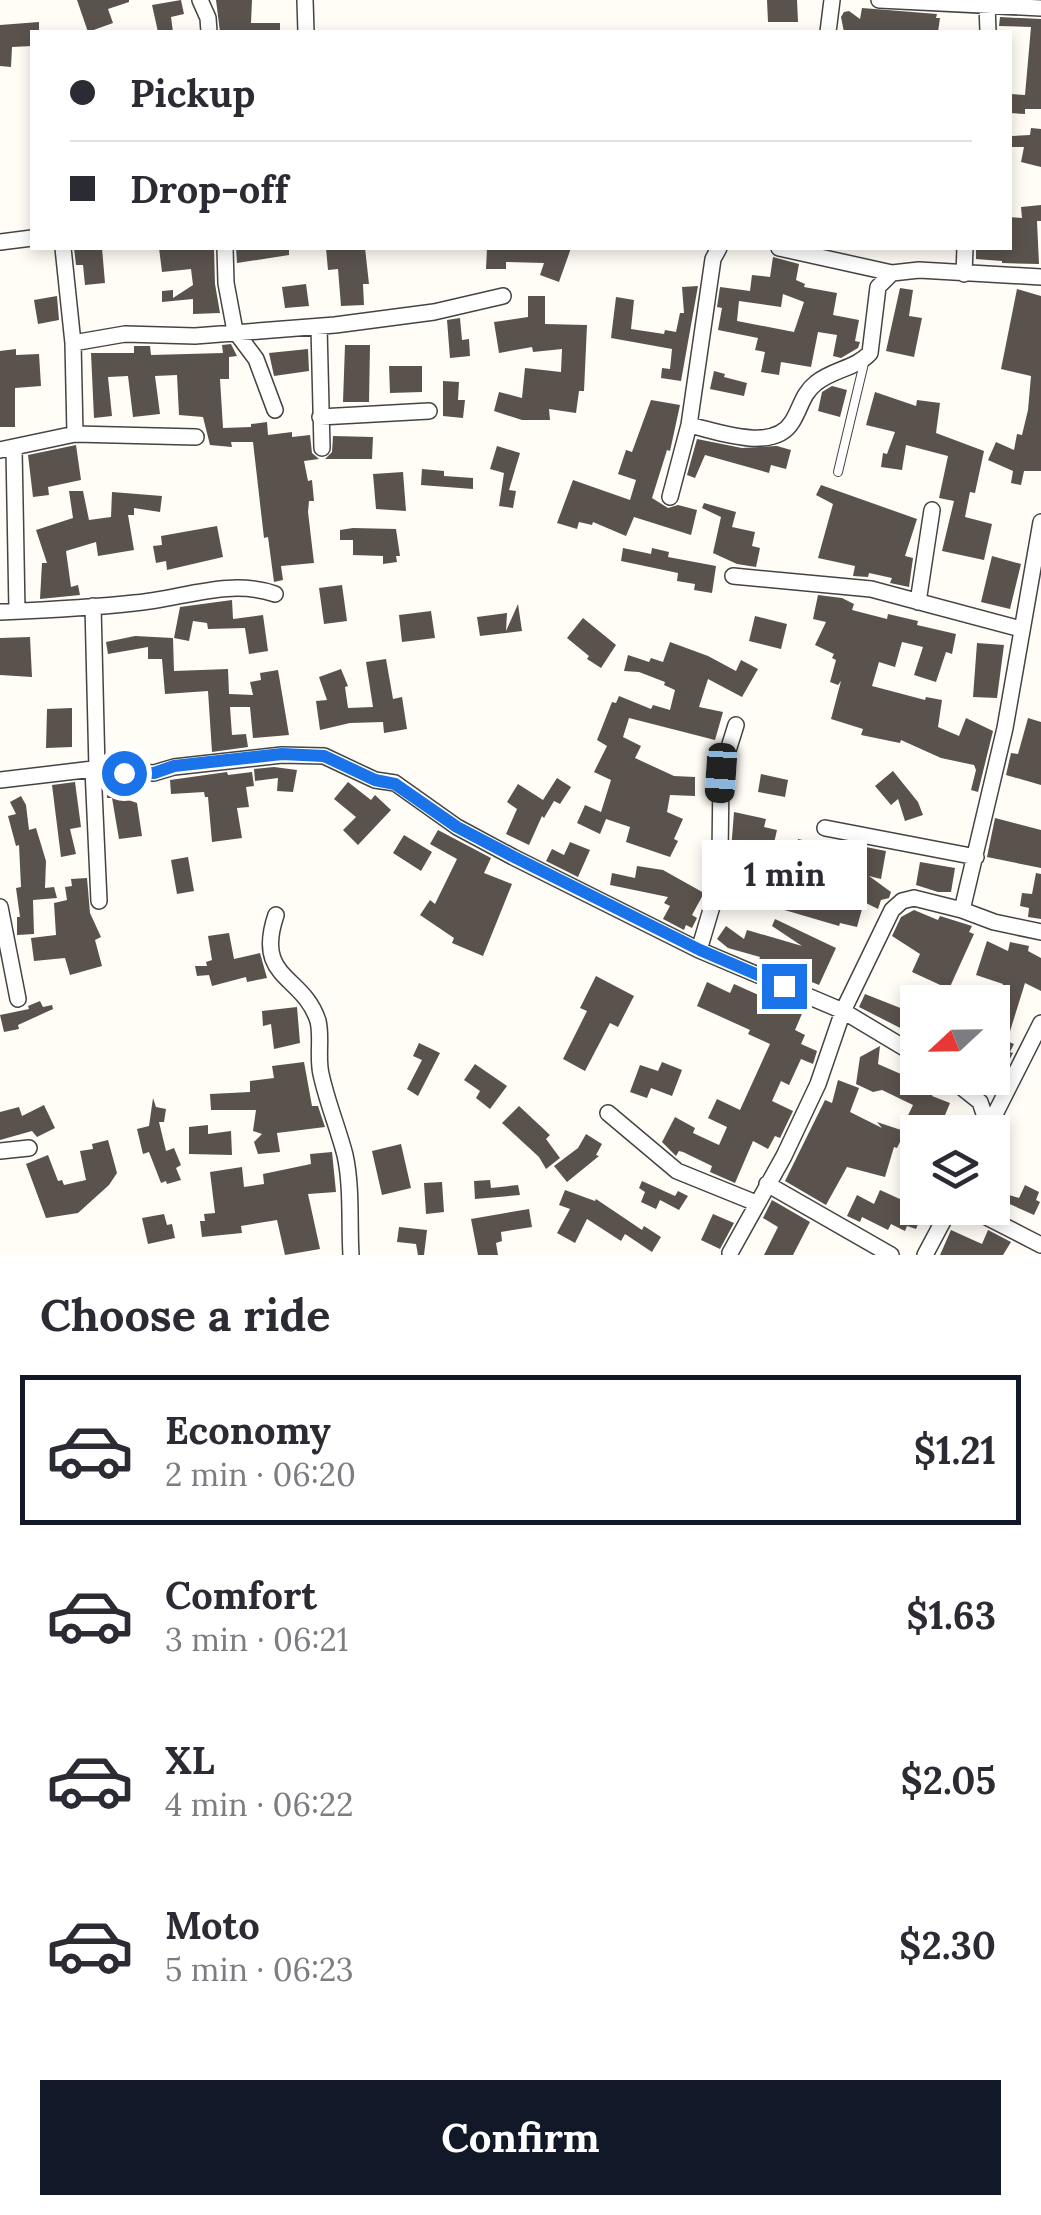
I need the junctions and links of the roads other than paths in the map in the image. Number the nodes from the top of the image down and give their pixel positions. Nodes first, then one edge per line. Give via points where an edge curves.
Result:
1 (200, 0) edge
2 (305, 0) edge
3 (832, 0) edge
4 (879, 0) edge
5 (983, 4) edge
6 (1041, 8) edge
7 (209, 30) edge
8 (306, 30) edge
9 (828, 30) edge
10 (988, 30) edge
11 (30, 238) edge
12 (0, 242) edge
13 (63, 250) edge
14 (224, 250) edge
15 (718, 250) edge
16 (793, 250) edge
17 (964, 250) edge
18 (892, 274) junction
19 (964, 274) junction
20 (1041, 277) edge
21 (503, 296) dead end
22 (319, 327) junction
23 (235, 332) junction
24 (73, 342) junction
25 (865, 359) junction
26 (274, 410) dead end
27 (428, 411) dead end
28 (320, 417) junction
29 (689, 425) junction
30 (76, 434) junction
31 (196, 437) dead end
32 (322, 448) dead end
33 (7, 449) edge
34 (838, 472) dead end
35 (670, 497) dead end
36 (932, 510) dead end
37 (1041, 522) edge
38 (733, 576) dead end
39 (275, 594) dead end
40 (918, 602) junction
41 (93, 606) junction
42 (17, 611) junction
43 (0, 612) edge
44 (1021, 629) junction
45 (736, 725) dead end
46 (95, 769) junction
47 (0, 780) edge
48 (825, 828) dead end
49 (976, 857) junction
50 (99, 901) dead end
51 (962, 910) junction
52 (276, 915) dead end
53 (1, 916) edge
54 (1041, 932) edge
55 (700, 950) junction
56 (18, 1000) dead end
57 (843, 1010) junction
58 (1041, 1023) edge
59 (1037, 1043) edge
60 (900, 1045) edge
61 (971, 1095) edge
62 (980, 1102) junction
63 (998, 1107) junction
64 (608, 1112) dead end
65 (984, 1115) edge
66 (995, 1115) edge
67 (1, 1146) edge
68 (28, 1148) dead end
69 (767, 1184) junction
70 (756, 1203) junction
71 (941, 1225) edge
72 (1002, 1225) edge
73 (1041, 1245) edge
74 (730, 1253) edge
75 (351, 1255) edge
76 (891, 1255) edge
77 (925, 1255) edge

1 - 7 street
2 - 8 street
3 - 9 street
4 - 5 street
5 - 6 street
5 - 10 street
11 - 12 street
13 - 24 street
14 - 23 street
15 - 29 street
16 - 18 street
17 - 19 street
18 - 19 street
18 - 25 street via 878,287
19 - 20 street
21 - 22 street
22 - 23 street
22 - 28 street
23 - 24 street
23 - 26 street via 256,360
24 - 30 street
25 - 29 street via 817,382 778,436 760,439
25 - 34 lane
27 - 28 street
28 - 32 street
29 - 35 street
30 - 31 street
30 - 33 street
33 - 42 street
36 - 40 street
37 - 44 street
38 - 40 street via 842,585
39 - 41 street via 225,588
40 - 44 street
41 - 42 street
41 - 46 street
42 - 43 street
44 - 49 street
45 - 55 street via 721,773 716,893
46 - 47 street
46 - 50 street
46 - 55 street via 154,773 282,754 324,756 395,784 457,827
48 - 49 street
49 - 51 street
51 - 54 street
51 - 57 street via 902,901
52 - 75 street via 270,956 320,1025 320,1072 348,1179
53 - 56 street
55 - 57 street
57 - 60 street
57 - 69 street via 818,1084
58 - 59 street
59 - 63 street
61 - 62 street
62 - 63 street
62 - 65 street
63 - 66 street
64 - 70 street via 677,1172
67 - 68 street
69 - 70 street
69 - 76 street
70 - 74 street
71 - 77 street
72 - 73 street

